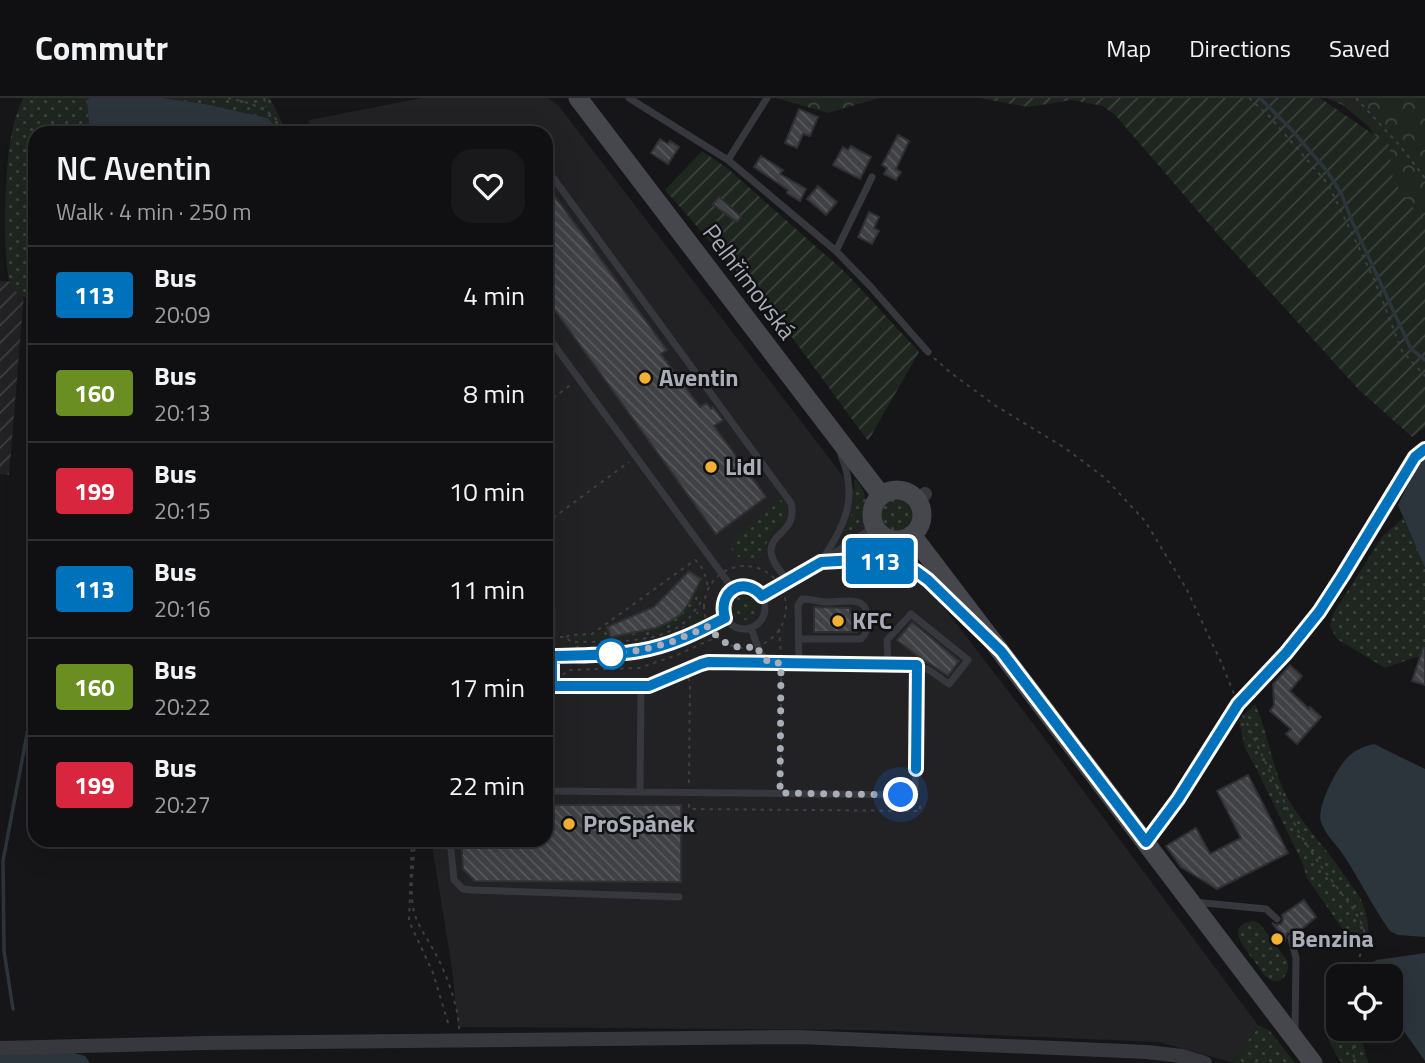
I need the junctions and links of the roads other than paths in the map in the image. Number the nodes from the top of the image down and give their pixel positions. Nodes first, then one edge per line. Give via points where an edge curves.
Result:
1 (578, 98) edge
2 (629, 98) edge
3 (767, 98) edge
4 (728, 160) junction
5 (873, 177) dead end
6 (553, 179) edge
7 (836, 251) junction
8 (553, 344) edge
9 (928, 352) road end
10 (830, 428) junction
11 (1425, 449) edge
12 (881, 495) junction
13 (874, 527) junction
14 (912, 535) junction
15 (821, 562) junction
16 (788, 581) junction
17 (733, 589) junction
18 (762, 596) junction
19 (725, 618) junction
20 (751, 628) junction
21 (799, 639) junction
22 (1001, 651) junction
23 (553, 656) edge
24 (769, 663) junction
25 (799, 663) junction
26 (888, 664) junction
27 (917, 665) junction
28 (553, 686) edge
29 (641, 687) junction
30 (553, 791) edge
31 (640, 792) junction
32 (1146, 842) junction
33 (451, 847) edge
34 (678, 897) dead end
35 (1192, 902) junction
36 (1277, 919) dead end
37 (1292, 938) dead end
38 (1294, 1038) junction
39 (0, 1048) edge
40 (1110, 1057) edge
41 (1205, 1063) edge
42 (1313, 1063) edge

1 - 10 main road, Pelhřimovská
2 - 4 lane
3 - 4 lane
4 - 7 lane
5 - 7 lane
6 - 16 lane via 792,503 790,524 773,542 771,552
7 - 9 lane
8 - 17 lane
10 - 12 main road, Pelhřimovská
10 - 15 lane via 847,469 850,498 841,529
11 - 32 lane via 1415,457 1319,612 1238,704
12 - 13 main road via 873,506
12 - 14 main road via 900,490 921,497 921,519
13 - 14 main road via 891,540
13 - 15 lane
14 - 22 main road
15 - 16 lane
15 - 22 lane via 872,559 916,571
16 - 18 lane
17 - 18 lane via 746,586
17 - 19 lane via 723,602
18 - 20 lane via 764,615
19 - 20 lane via 736,628
19 - 23 lane via 641,650
20 - 24 lane
21 - 21 lane via 861,639 867,629 867,611 859,602 802,599 797,605
21 - 25 lane
22 - 32 main road
24 - 25 lane
24 - 29 lane via 708,662
25 - 26 lane
26 - 27 lane
26 - 27 lane via 887,640 911,614 968,660 948,684
27 - 31 lane via 915,795
28 - 29 lane
29 - 31 lane
30 - 31 lane
32 - 35 main road
33 - 34 lane via 454,880 471,890
35 - 36 lane via 1266,909
35 - 38 main road
37 - 38 lane via 1296,958
38 - 42 main road
39 - 40 street via 799,1037
40 - 41 street via 1147,1052

